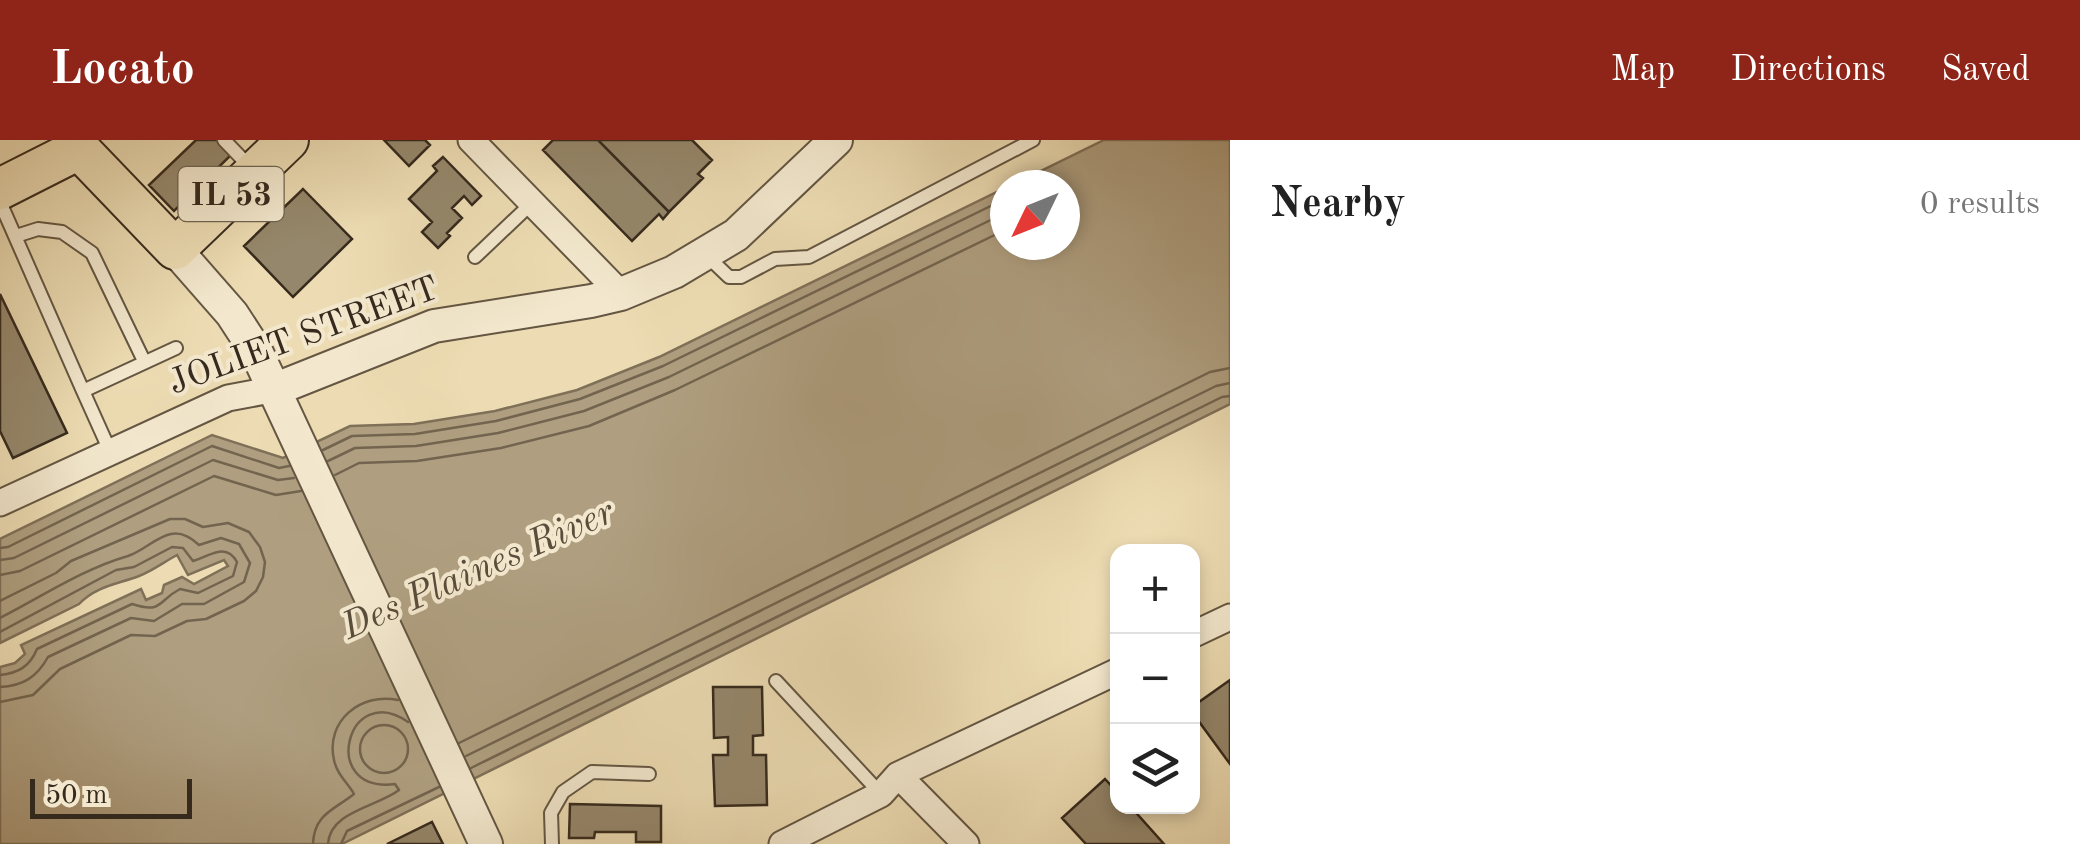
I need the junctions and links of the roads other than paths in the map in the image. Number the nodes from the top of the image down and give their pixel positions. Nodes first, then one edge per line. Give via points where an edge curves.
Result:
1 (224, 140) edge
2 (288, 140) edge
3 (471, 140) edge
4 (836, 140) edge
5 (1033, 140) edge
6 (75, 144) edge
7 (255, 172) junction
8 (0, 189) edge
9 (0, 202) edge
10 (532, 203) junction
11 (16, 236) junction
12 (175, 249) junction
13 (706, 256) junction
14 (475, 257) dead end
15 (621, 294) junction
16 (176, 348) dead end
17 (144, 361) junction
18 (276, 389) junction
19 (83, 391) junction
20 (110, 451) junction
21 (0, 503) edge
22 (1230, 617) edge
23 (1194, 634) edge
24 (1110, 674) edge
25 (776, 681) dead end
26 (649, 774) dead end
27 (889, 784) junction
28 (486, 844) edge
29 (552, 844) edge
30 (782, 844) edge
31 (966, 844) edge

1 - 7 lane
2 - 7 main road, IL 53
3 - 10 street
4 - 13 street, JOLIET STREET
5 - 13 lane via 809,257 775,259 729,277
6 - 8 main road, IL 53
6 - 12 main road, IL 53
7 - 12 main road, IL 53
9 - 11 lane
10 - 14 lane
10 - 15 street
11 - 17 lane via 38,229 62,232 92,252
11 - 19 lane
12 - 18 street via 232,314
13 - 15 street, JOLIET STREET
15 - 18 street, JOLIET STREET via 434,326
16 - 17 lane
17 - 19 lane
18 - 20 street, JOLIET STREET via 228,398
18 - 28 street
19 - 20 lane
20 - 21 street, JOLIET STREET
22 - 23 street
24 - 27 street
25 - 27 lane
26 - 29 lane via 592,772 564,792 551,813
27 - 30 street
27 - 31 street

